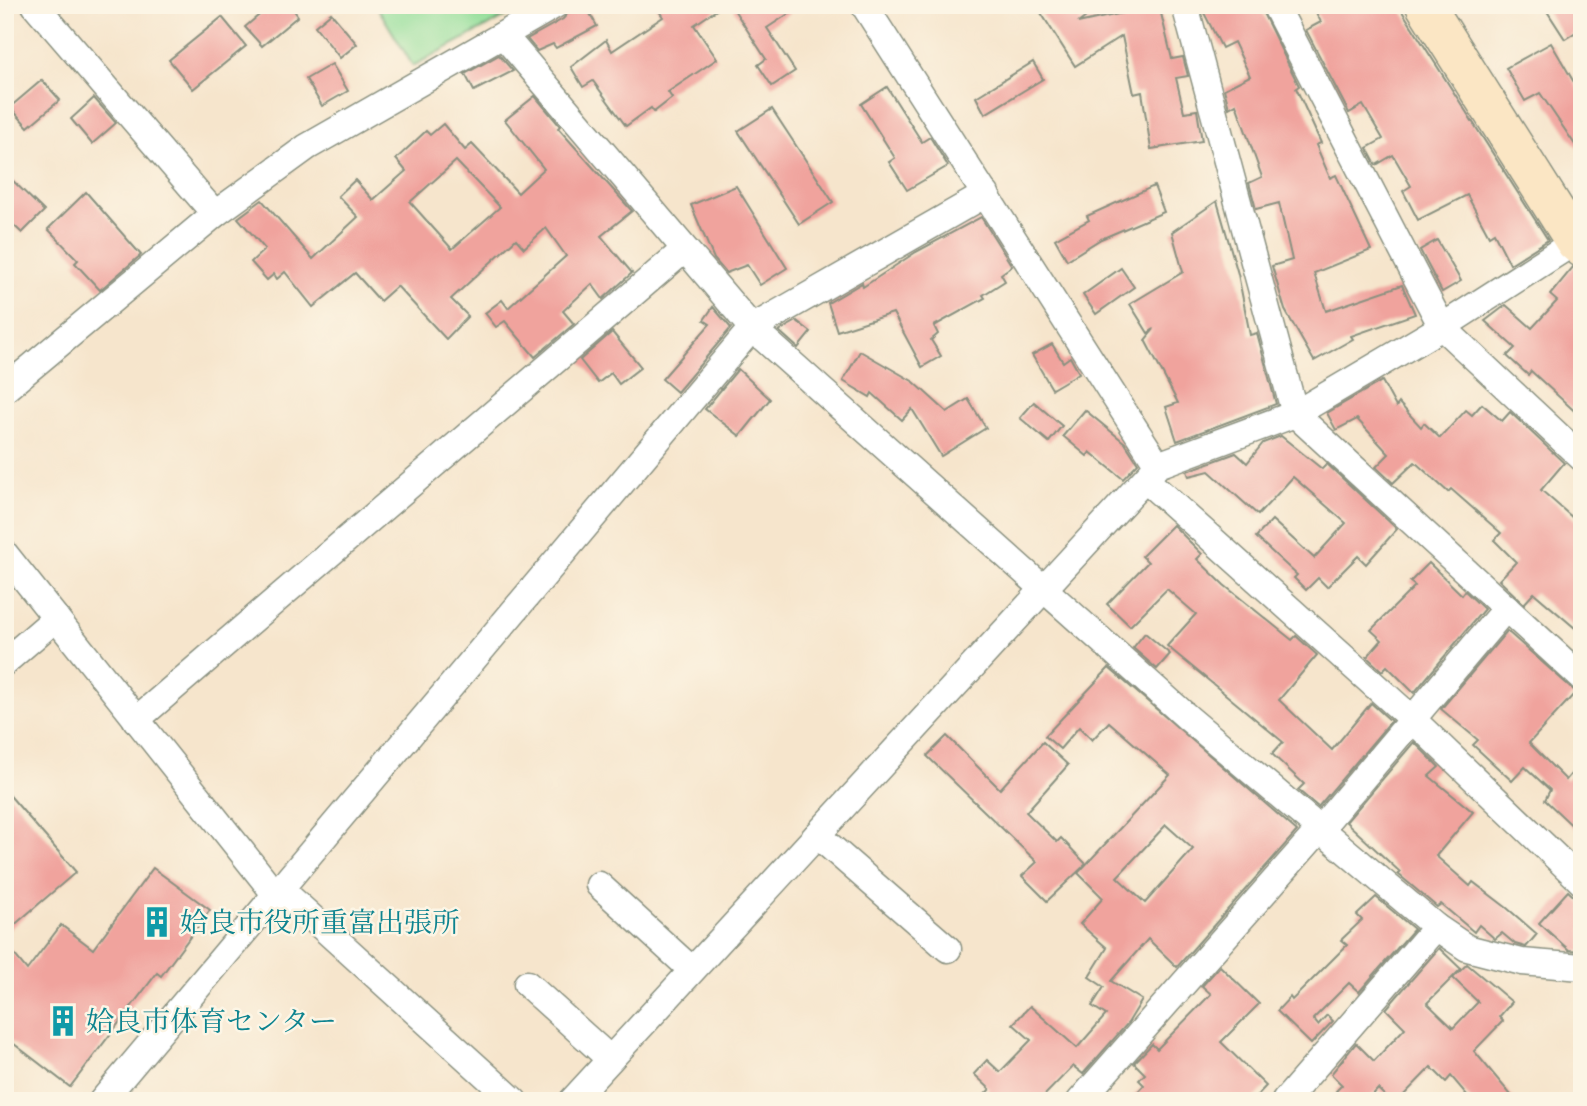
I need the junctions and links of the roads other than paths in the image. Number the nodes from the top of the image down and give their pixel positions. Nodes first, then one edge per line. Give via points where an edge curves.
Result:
1 (35, 5) edge
2 (555, 5) edge
3 (864, 5) edge
4 (1191, 5) edge
5 (1275, 5) edge
6 (1425, 5) edge
7 (504, 36) junction
8 (986, 194) junction
9 (215, 214) junction
10 (1579, 242) edge
11 (684, 250) junction
12 (1443, 327) junction
13 (752, 328) junction
14 (5, 389) edge
15 (1295, 414) junction
16 (1582, 458) edge
17 (1152, 473) junction
18 (5, 554) edge
19 (1043, 589) junction
20 (1506, 608) junction
21 (56, 618) junction
22 (5, 662) edge
23 (1582, 678) edge
24 (1411, 718) junction
25 (136, 720) junction
26 (1320, 829) junction
27 (817, 835) junction
28 (1582, 882) edge
29 (598, 885) dead end
30 (276, 895) junction
31 (1437, 928) junction
32 (948, 949) dead end
33 (1582, 967) edge
34 (692, 970) junction
35 (527, 984) dead end
36 (610, 1059) junction
37 (102, 1101) edge
38 (514, 1101) edge
39 (572, 1101) edge
40 (1080, 1101) edge
41 (1285, 1101) edge

1 - 9 street
2 - 7 street
3 - 8 street
4 - 15 street via 1186,9
5 - 12 street
6 - 10 street
7 - 9 street via 307,147
7 - 11 street
8 - 13 street
8 - 17 street
9 - 14 street
10 - 12 street
11 - 13 street
11 - 25 street
12 - 15 street
12 - 16 street
13 - 19 street
13 - 30 street
15 - 17 street
15 - 20 street
17 - 19 street
17 - 24 street
18 - 21 street
19 - 26 street
19 - 27 street
20 - 23 street
20 - 24 street
21 - 22 street
21 - 25 street
24 - 26 street
24 - 28 street
25 - 30 street
26 - 31 street
26 - 40 street
27 - 32 street
27 - 34 street
29 - 34 street
30 - 37 street
30 - 38 street via 288,896
31 - 33 street via 1467,948 1522,962
31 - 41 street
34 - 36 street
35 - 36 street
36 - 39 street

